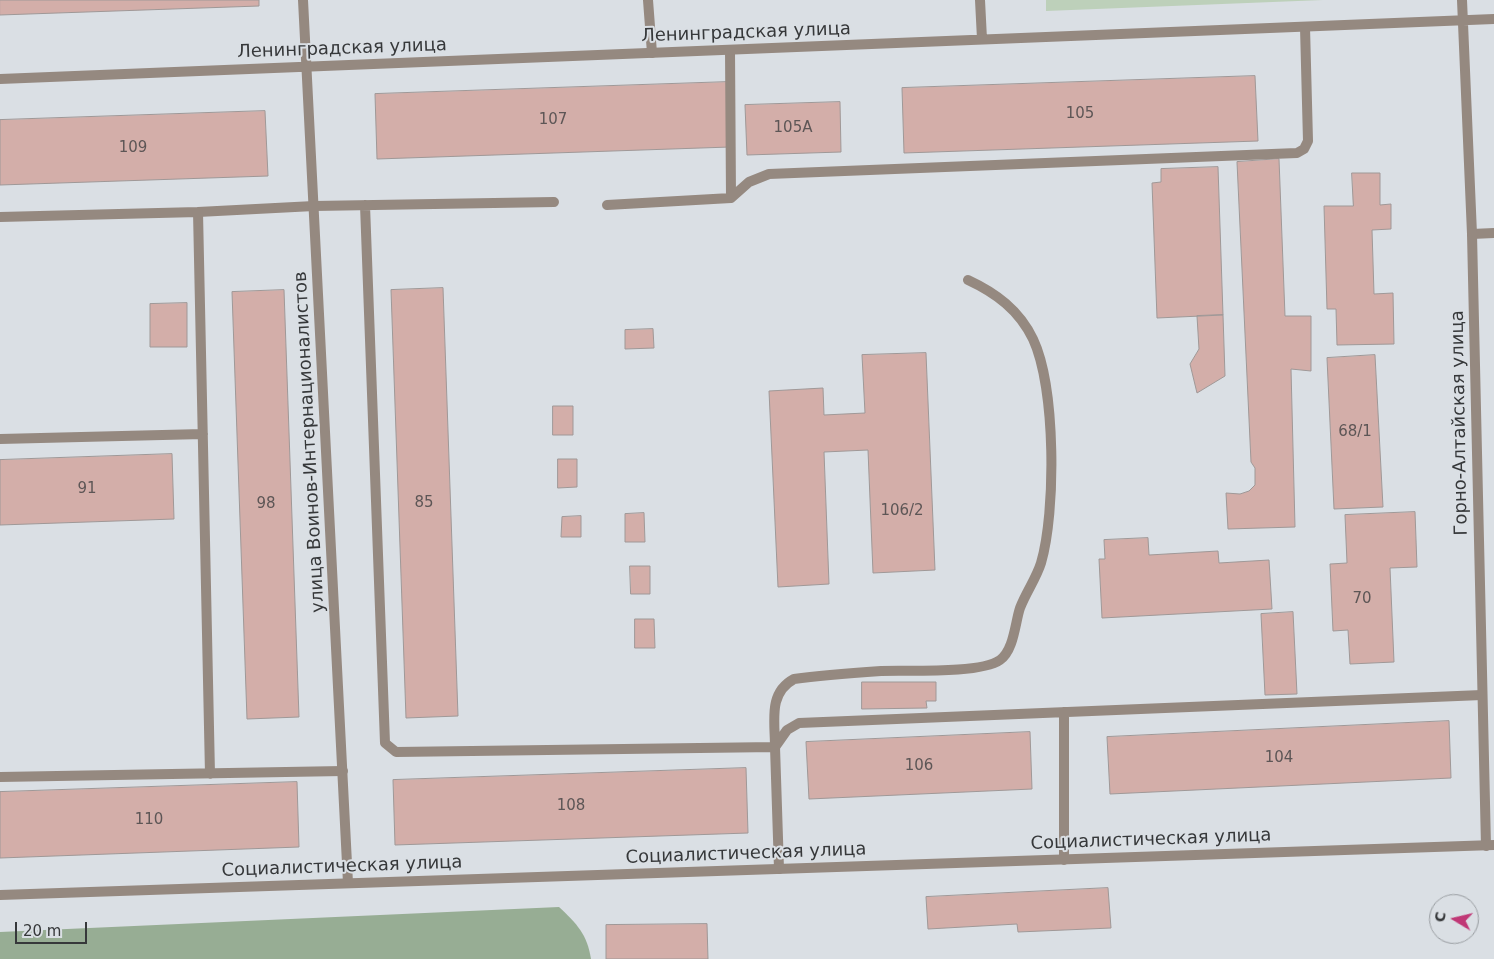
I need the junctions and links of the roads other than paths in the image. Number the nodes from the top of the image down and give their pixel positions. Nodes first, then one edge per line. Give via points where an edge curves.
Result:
1 (303, 0) edge
2 (648, 0) edge
3 (980, 0) edge
4 (1462, 0) edge
5 (1494, 19) edge
6 (1463, 20) junction
7 (1305, 26) junction
8 (982, 39) junction
9 (730, 50) junction
10 (652, 53) junction
11 (307, 66) junction
12 (0, 79) edge
13 (731, 198) junction
14 (554, 202) dead end
15 (365, 205) junction
16 (608, 205) dead end
17 (314, 206) junction
18 (198, 212) junction
19 (0, 217) edge
20 (1494, 233) edge
21 (1472, 234) junction
22 (968, 280) dead end
23 (203, 434) junction
24 (0, 439) edge
25 (1482, 695) junction
26 (1064, 712) junction
27 (775, 747) junction
28 (343, 771) junction
29 (210, 774) junction
30 (0, 777) edge
31 (1490, 846) edge
32 (1064, 860) junction
33 (779, 869) junction
34 (348, 883) junction
35 (0, 895) edge

1 - 11 street, улица Воинов-Интернационалистов
2 - 10 street
3 - 8 street
4 - 6 street, Горно-Алтайская улица
5 - 6 street, Ленинградская улица
6 - 7 street, Ленинградская улица
6 - 21 street, Горно-Алтайская улица
7 - 8 street, Ленинградская улица
7 - 13 street via 1308,141 1297,153 769,174 749,182
8 - 9 street, Ленинградская улица
9 - 10 street, Ленинградская улица
9 - 13 street
10 - 11 street, Ленинградская улица
11 - 12 street, Ленинградская улица
11 - 17 street, улица Воинов-Интернационалистов
13 - 16 street
14 - 15 street
15 - 17 street
15 - 27 street via 384,738 388,747 396,752
17 - 18 street
17 - 28 street, улица Воинов-Интернационалистов
18 - 19 street
18 - 23 street
20 - 21 street
21 - 25 street, Горно-Алтайская улица
22 - 27 street via 994,292 1012,309 1033,339 1044,379 1049,416 1050,522 1040,564 1021,606 1009,648 1001,660 970,668 881,671 794,679 784,684 775,700
23 - 24 street
23 - 29 street
25 - 26 street
25 - 31 street, Горно-Алтайская улица
26 - 27 street via 799,723 787,730
26 - 32 street
27 - 33 street
28 - 29 street
28 - 34 street, улица Воинов-Интернационалистов
29 - 30 street
31 - 32 street, Социалистическая улица
32 - 33 street, Социалистическая улица
33 - 34 street, Социалистическая улица
34 - 35 street, Социалистическая улица

